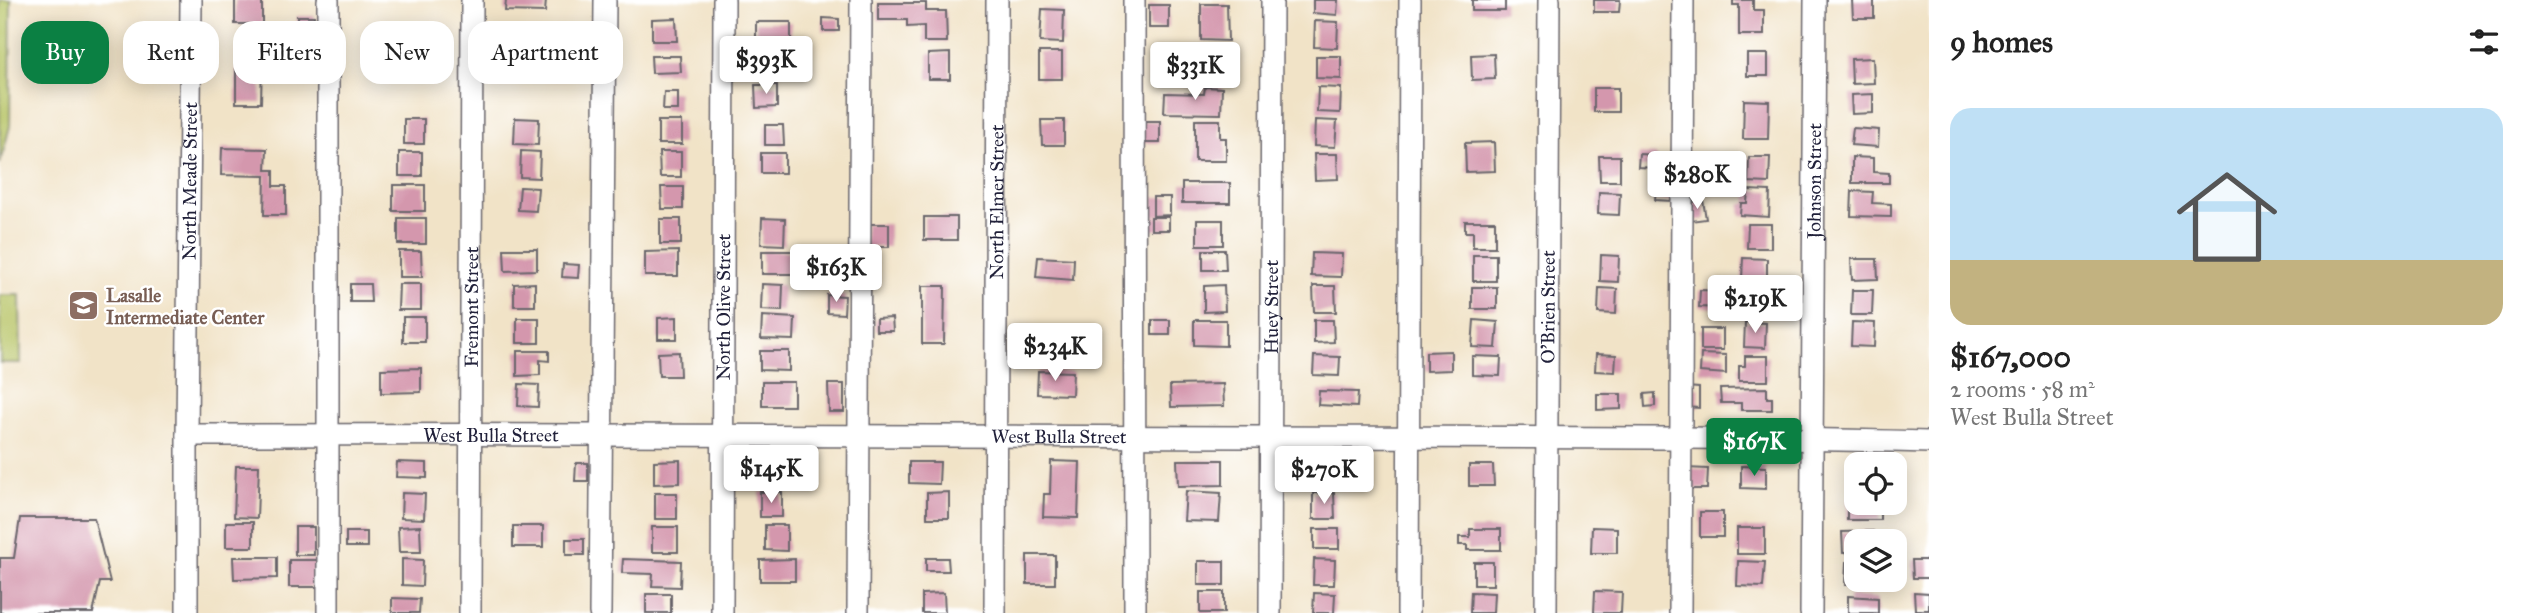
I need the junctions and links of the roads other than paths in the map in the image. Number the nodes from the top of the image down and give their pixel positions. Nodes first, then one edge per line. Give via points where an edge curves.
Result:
1 (191, 0) edge
2 (328, 0) edge
3 (472, 0) edge
4 (605, 0) edge
5 (724, 0) edge
6 (861, 0) edge
7 (997, 0) edge
8 (1134, 0) edge
9 (1272, 0) edge
10 (1410, 0) edge
11 (1549, 0) edge
12 (1683, 0) edge
13 (1815, 0) edge
14 (995, 434) junction
15 (187, 435) junction
16 (328, 435) junction
17 (723, 435) junction
18 (858, 435) junction
19 (1136, 435) junction
20 (472, 436) junction
21 (1546, 436) junction
22 (601, 437) junction
23 (1270, 437) junction
24 (1408, 437) junction
25 (1681, 438) junction
26 (1812, 439) junction
27 (1929, 442) edge
28 (187, 613) edge
29 (328, 613) edge
30 (470, 613) edge
31 (600, 613) edge
32 (722, 613) edge
33 (858, 613) edge
34 (995, 613) edge
35 (1135, 613) edge
36 (1270, 613) edge
37 (1408, 613) edge
38 (1546, 613) edge
39 (1680, 613) edge
40 (1811, 613) edge

1 - 15 street, North Meade Street
2 - 16 street
3 - 20 street, Fremont Street
4 - 22 street
5 - 17 street, North Olive Street
6 - 18 street
7 - 14 street, North Elmer Street
8 - 19 street
9 - 23 street, Huey Street
10 - 24 street
11 - 21 street, O'Brien Street
12 - 25 street
13 - 26 street, Johnson Street
14 - 18 street, West Bulla Street
14 - 19 street, West Bulla Street
14 - 34 street, North Elmer Street
15 - 16 street, West Bulla Street
15 - 28 street, North Meade Street
16 - 20 street, West Bulla Street
16 - 29 street
17 - 18 street, West Bulla Street
17 - 22 street, West Bulla Street
17 - 32 street, North Olive Street
18 - 33 street
19 - 23 street, West Bulla Street
19 - 35 street
20 - 22 street, West Bulla Street
20 - 30 street, Fremont Street
21 - 24 street, West Bulla Street
21 - 25 street, West Bulla Street
21 - 38 street, O'Brien Street
22 - 31 street
23 - 24 street, West Bulla Street
23 - 36 street, Huey Street
24 - 37 street
25 - 26 street, West Bulla Street
25 - 39 street
26 - 27 street, West Bulla Street
26 - 40 street, Johnson Street

